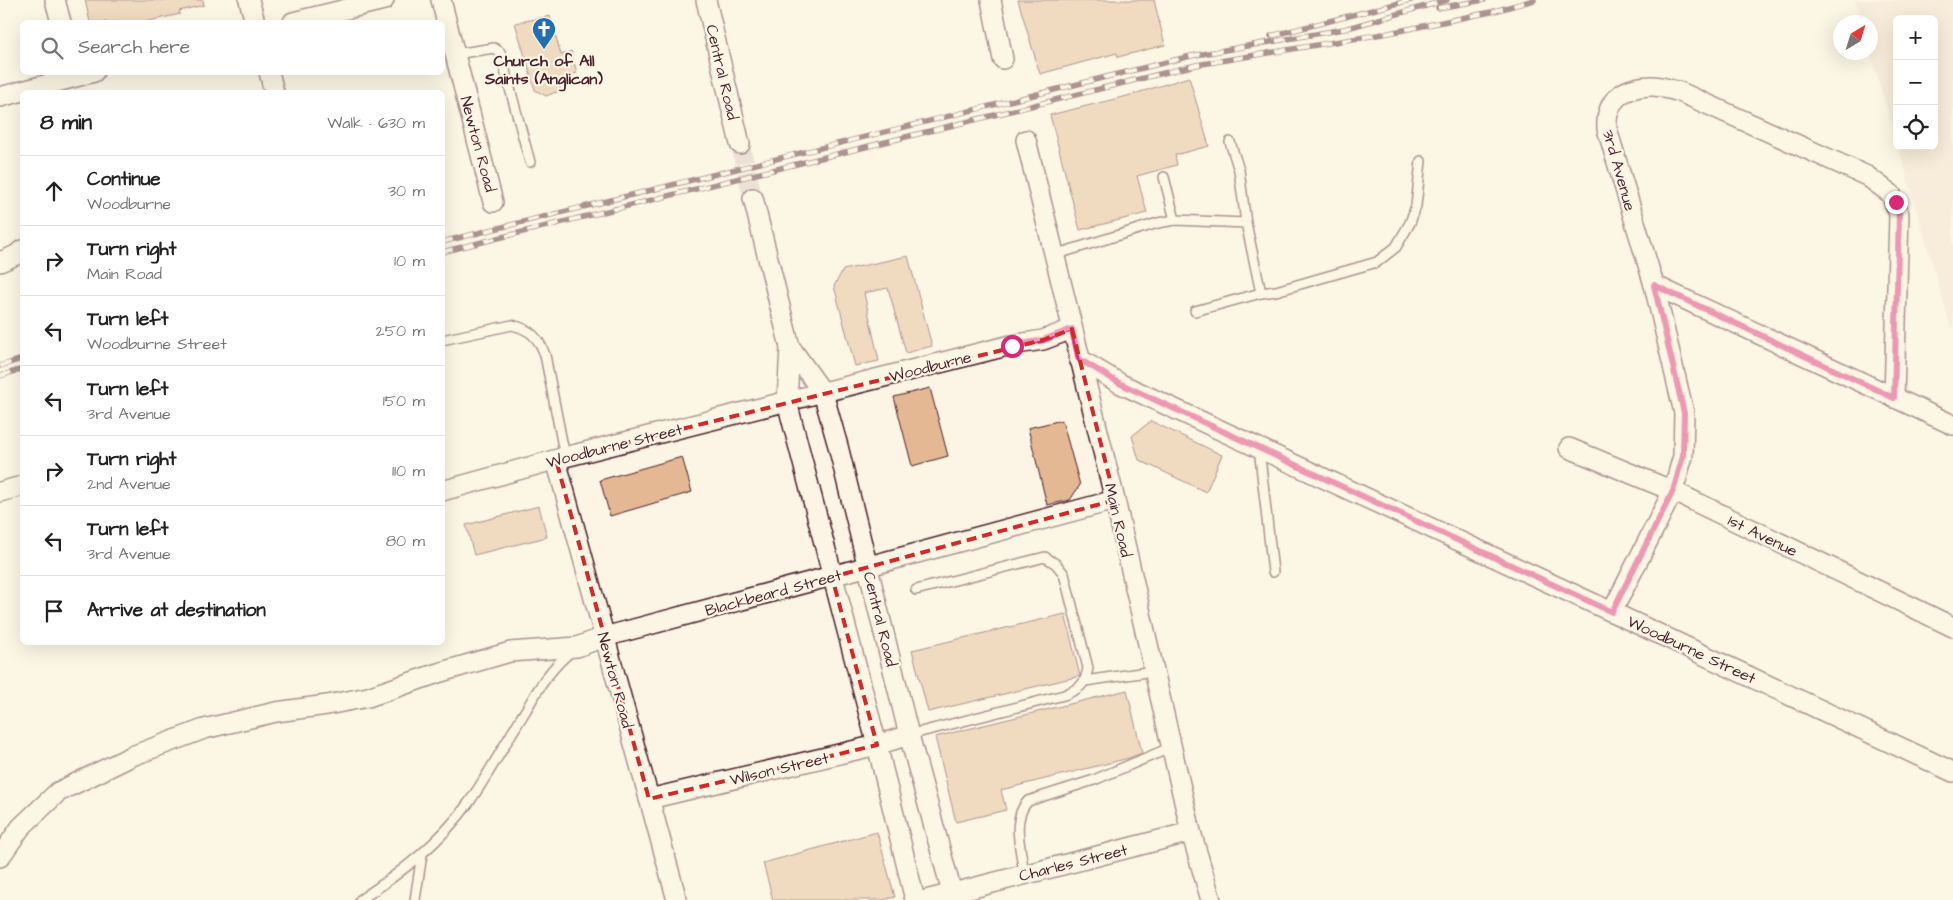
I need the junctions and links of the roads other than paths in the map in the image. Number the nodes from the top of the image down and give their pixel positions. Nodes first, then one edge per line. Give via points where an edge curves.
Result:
1 (55, 0) edge
2 (249, 0) edge
3 (384, 0) edge
4 (441, 0) edge
5 (706, 0) edge
6 (991, 0) edge
7 (60, 20) edge
8 (254, 20) edge
9 (301, 20) edge
10 (455, 54) junction
11 (1003, 59) dead end
12 (88, 75) edge
13 (270, 75) edge
14 (76, 81) edge
15 (33, 90) edge
16 (274, 90) edge
17 (20, 93) edge
18 (0, 97) edge
19 (1026, 140) dead end
20 (1230, 142) dead end
21 (740, 144) tunnel mouth
22 (1421, 161) dead end
23 (530, 162) dead end
24 (1164, 177) dead end
25 (753, 198) tunnel mouth
26 (494, 202) dead end
27 (1175, 220) junction
28 (1246, 223) junction
29 (20, 252) edge
30 (1054, 255) junction
31 (0, 262) edge
32 (1654, 285) junction
33 (1261, 293) junction
34 (1195, 311) dead end
35 (1072, 329) junction
36 (445, 339) edge
37 (790, 347) junction
38 (1079, 359) junction
39 (823, 393) junction
40 (1894, 398) junction
41 (787, 402) junction
42 (1953, 425) edge
43 (1259, 447) junction
44 (1569, 448) dead end
45 (561, 458) junction
46 (20, 487) edge
47 (445, 490) edge
48 (1673, 491) junction
49 (0, 492) edge
50 (1115, 500) junction
51 (868, 567) junction
52 (1273, 572) dead end
53 (832, 577) junction
54 (916, 590) dead end
55 (1612, 612) junction
56 (1953, 627) edge
57 (604, 637) junction
58 (577, 647) junction
59 (1154, 671) junction
60 (1085, 681) junction
61 (909, 734) junction
62 (877, 744) junction
63 (1172, 747) junction
64 (1953, 772) edge
65 (649, 799) junction
66 (1191, 832) junction
67 (422, 854) junction
68 (0, 856) edge
69 (1024, 875) junction
70 (953, 896) edge
71 (360, 900) edge
72 (415, 900) edge
73 (676, 900) edge
74 (915, 900) edge
75 (926, 900) edge
76 (1211, 900) edge

1 - 7 street
2 - 8 street
3 - 9 street
4 - 10 street, Newton Road
5 - 21 street, Central Road
6 - 11 street
10 - 23 lane via 494,48 500,52
10 - 26 street, Newton Road
12 - 14 street
13 - 16 street
14 - 15 street
17 - 18 street
19 - 30 street, Main Road
20 - 28 lane via 1240,170
22 - 33 lane via 1416,206 1396,247 1377,262
24 - 27 lane
25 - 37 street, Central Road
27 - 28 lane
27 - 30 lane
28 - 33 lane
29 - 31 street
30 - 35 street, Main Road
32 - 40 street
32 - 40 street, 3rd Avenue via 1607,129 1610,104 1623,92 1650,86 1689,96 1867,176 1891,194 1899,214
32 - 48 street, 3rd Avenue via 1684,413 1683,456
33 - 34 lane
35 - 38 street, Main Road
35 - 39 street, Woodburne via 1043,340
36 - 45 lane via 512,325 532,333 541,343 545,355
37 - 39 street, Central Road
37 - 41 street, Central Road
38 - 43 street, Woodburne Street via 1121,384
38 - 50 street, Main Road
39 - 41 street, Woodburne
39 - 51 street, Central Road
40 - 42 street
41 - 45 street, Woodburne Street
41 - 53 street, Central Road
43 - 52 lane
43 - 55 street, Woodburne Street
44 - 48 street, 1st Avenue
45 - 47 street, Woodburne Street
45 - 57 street, Newton Road
46 - 49 street
48 - 55 street, 3rd Avenue
48 - 56 street, 1st Avenue
50 - 51 street, Blackbeard Street
50 - 59 street, Main Road
51 - 53 street, Blackbeard Street
51 - 61 street, Central Road
53 - 57 street, Blackbeard Street
53 - 62 street, Central Road
54 - 60 lane via 1045,557 1064,574 1088,668
55 - 64 street, Woodburne Street
57 - 58 street, Blackbeard Street
57 - 65 street, Newton Road
58 - 67 lane via 562,658 544,679 471,800 452,825
58 - 68 street, Blackbeard Street via 510,652 368,697 276,712 204,729 132,756 58,792 21,827
59 - 60 lane
59 - 63 street, Main Road
60 - 61 lane via 1077,690 1064,695
61 - 62 street, Wilson Street
61 - 70 street, Central Road
62 - 65 street, Wilson Street
62 - 74 street, Central Road
63 - 66 street, Main Road
63 - 69 lane via 1094,780 1028,801 1021,808 1017,825
65 - 73 street, Newton Road
66 - 69 street, Charles Street
66 - 76 street, Main Road
67 - 71 lane
67 - 72 lane
69 - 70 street, Charles Street
70 - 75 street, Charles Street

